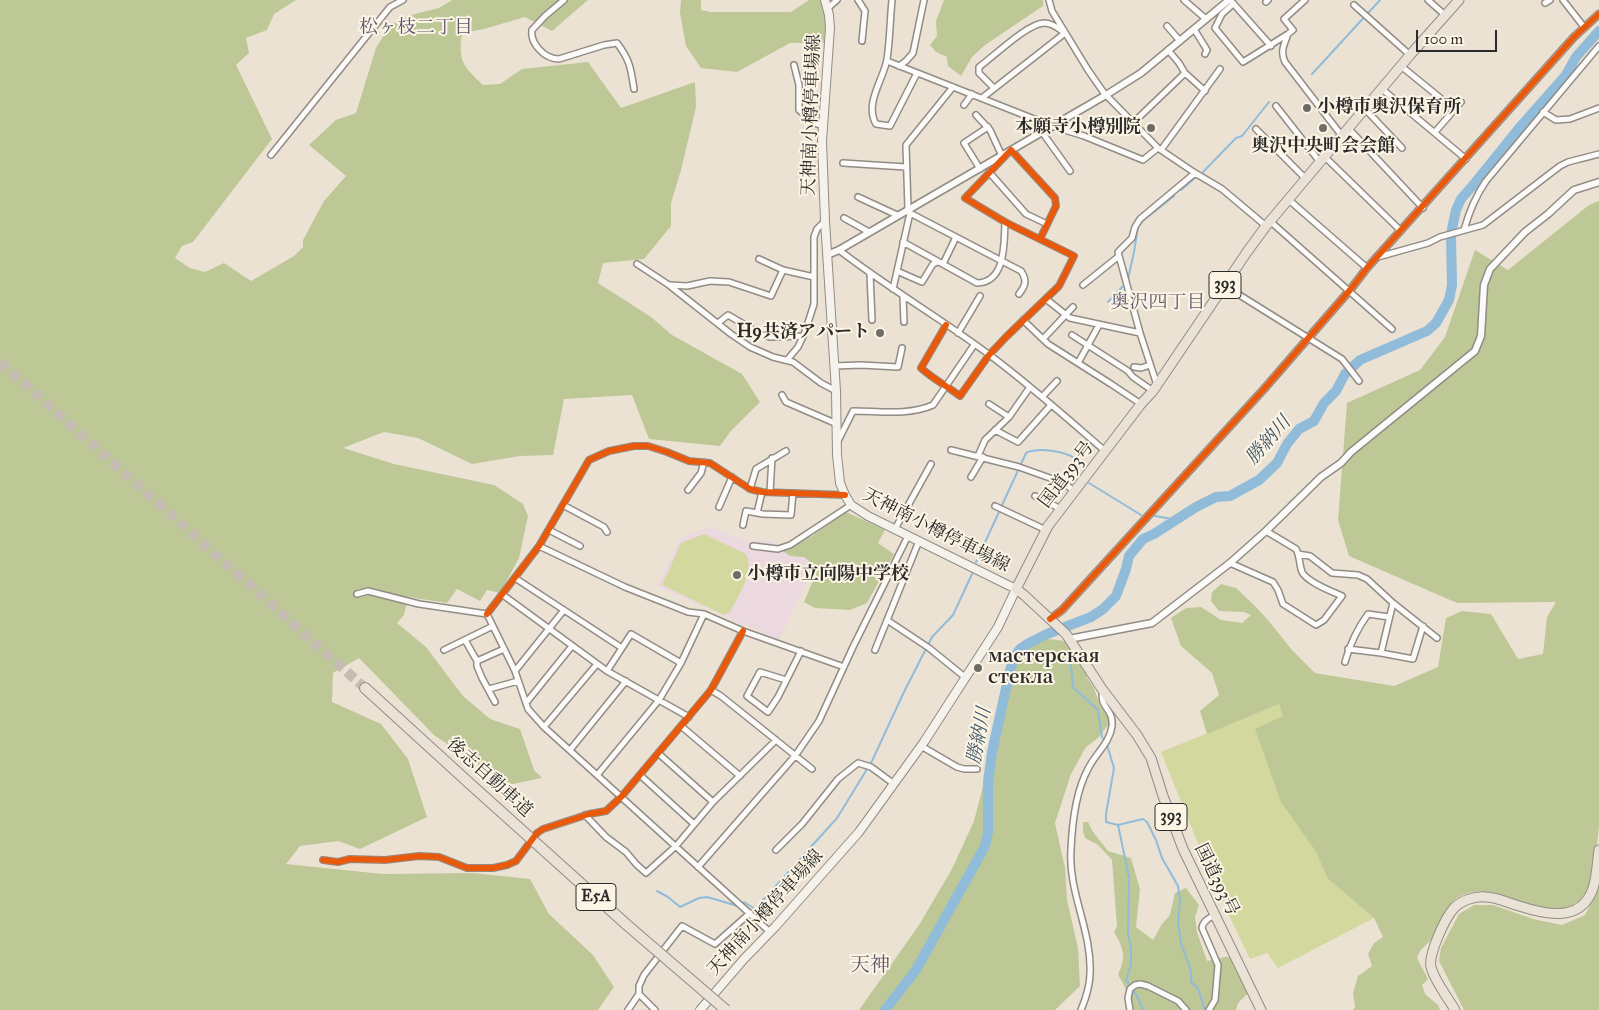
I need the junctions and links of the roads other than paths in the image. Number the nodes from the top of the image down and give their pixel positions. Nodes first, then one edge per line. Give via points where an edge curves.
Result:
1 (403, 0) edge
2 (564, 0) edge
3 (837, 0) edge
4 (858, 0) edge
5 (892, 0) edge
6 (924, 0) edge
7 (1050, 0) edge
8 (1184, 0) edge
9 (1305, 0) edge
10 (1428, 0) edge
11 (1459, 0) edge
12 (1563, 0) edge
13 (1229, 1) edge
14 (826, 4) edge
15 (1354, 5) dead end
16 (1599, 14) edge
17 (1446, 16) junction
18 (1206, 20) junction
19 (1167, 26) dead end
20 (1584, 27) junction
21 (1194, 29) junction
22 (1064, 33) junction
23 (1288, 34) junction
24 (862, 41) dead end
25 (1180, 41) junction
26 (1271, 46) junction
27 (1599, 46) edge
28 (1168, 50) junction
29 (1205, 54) dead end
30 (1410, 55) junction
31 (887, 61) junction
32 (794, 65) dead end
33 (899, 66) junction
34 (1401, 66) junction
35 (1220, 69) dead end
36 (917, 72) junction
37 (1185, 74) junction
38 (953, 87) junction
39 (994, 88) junction
40 (634, 89) dead end
41 (1382, 89) junction
42 (1205, 91) junction
43 (972, 94) junction
44 (1106, 95) junction
45 (982, 98) junction
46 (1461, 102) dead end
47 (964, 106) dead end
48 (1276, 106) dead end
49 (1599, 108) edge
50 (1365, 109) junction
51 (1455, 110) junction
52 (1543, 112) junction
53 (976, 115) dead end
54 (1133, 123) junction
55 (823, 126) junction
56 (1052, 126) junction
57 (988, 127) junction
58 (1256, 129) dead end
59 (1042, 132) junction
60 (1345, 132) junction
61 (1435, 132) junction
62 (1402, 148) dead end
63 (1159, 149) junction
64 (1012, 150) junction
65 (271, 154) dead end
66 (1599, 154) edge
67 (1002, 156) junction
68 (1466, 159) junction
69 (1323, 160) junction
70 (843, 163) dead end
71 (906, 167) junction
72 (980, 168) junction
73 (1070, 171) dead end
74 (989, 172) junction
75 (1195, 173) junction
76 (1306, 180) junction
77 (1599, 182) edge
78 (858, 197) dead end
79 (1289, 200) junction
80 (1423, 208) junction
81 (909, 211) junction
82 (897, 215) junction
83 (844, 218) dead end
84 (825, 221) junction
85 (1005, 222) junction
86 (1047, 224) junction
87 (1268, 224) junction
88 (1464, 230) junction
89 (1400, 231) junction
90 (869, 232) junction
91 (956, 237) junction
92 (1040, 239) junction
93 (903, 242) junction
94 (839, 250) junction
95 (827, 255) junction
96 (1119, 256) junction
97 (1378, 256) junction
98 (759, 259) dead end
99 (1002, 260) junction
100 (941, 263) junction
101 (637, 264) dead end
102 (1368, 268) junction
103 (783, 270) junction
104 (897, 272) junction
105 (870, 274) junction
106 (814, 277) junction
107 (669, 284) junction
108 (1083, 285) dead end
109 (1225, 286) junction
110 (893, 289) junction
111 (1350, 290) junction
112 (1019, 294) dead end
113 (903, 296) junction
114 (980, 296) dead end
115 (1046, 299) junction
116 (1073, 307) dead end
117 (1066, 314) junction
118 (872, 320) dead end
119 (1023, 320) junction
120 (904, 322) dead end
121 (718, 323) junction
122 (946, 325) junction
123 (1099, 325) junction
124 (1392, 328) dead end
125 (958, 333) junction
126 (1140, 333) junction
127 (1072, 335) dead end
128 (803, 336) junction
129 (1309, 338) junction
130 (1043, 339) junction
131 (974, 345) junction
132 (1088, 345) junction
133 (902, 348) dead end
134 (990, 355) junction
135 (787, 360) junction
136 (1078, 363) junction
137 (1150, 365) junction
138 (834, 366) junction
139 (1134, 367) dead end
140 (1057, 381) dead end
141 (1359, 381) dead end
142 (946, 386) junction
143 (1030, 387) junction
144 (1155, 388) junction
145 (836, 392) junction
146 (782, 395) dead end
147 (1042, 398) junction
148 (989, 404) dead end
149 (1141, 404) junction
150 (1051, 405) junction
151 (1009, 417) junction
152 (837, 424) junction
153 (996, 430) junction
154 (837, 442) junction
155 (950, 450) dead end
156 (786, 451) dead end
157 (1105, 451) junction
158 (980, 457) junction
159 (772, 458) junction
160 (704, 462) junction
161 (931, 464) dead end
162 (732, 476) junction
163 (971, 477) dead end
164 (750, 489) junction
165 (688, 490) dead end
166 (1074, 491) junction
167 (762, 492) junction
168 (770, 492) junction
169 (793, 493) junction
170 (845, 495) junction
171 (1035, 496) dead end
172 (563, 505) junction
173 (851, 505) junction
174 (995, 506) dead end
175 (719, 507) dead end
176 (1061, 509) junction
177 (757, 513) junction
178 (743, 525) dead end
179 (895, 529) junction
180 (549, 530) junction
181 (1046, 530) junction
182 (1266, 531) junction
183 (607, 532) dead end
184 (908, 536) junction
185 (919, 541) junction
186 (539, 546) junction
187 (580, 546) dead end
188 (753, 546) dead end
189 (1298, 554) junction
190 (1230, 563) junction
191 (515, 578) junction
192 (1016, 589) junction
193 (357, 594) dead end
194 (503, 594) junction
195 (1393, 603) junction
196 (564, 610) junction
197 (487, 614) junction
198 (704, 614) junction
199 (1389, 617) junction
200 (887, 620) junction
201 (1051, 620) junction
202 (493, 626) junction
203 (1423, 626) junction
204 (550, 629) junction
205 (743, 631) junction
206 (1068, 637) junction
207 (1437, 638) dead end
208 (465, 640) junction
209 (572, 646) junction
210 (622, 648) junction
211 (504, 649) junction
212 (1348, 649) junction
213 (444, 650) dead end
214 (875, 650) dead end
215 (801, 651) junction
216 (1380, 653) junction
217 (477, 661) junction
218 (1344, 662) dead end
219 (681, 663) junction
220 (597, 664) junction
221 (844, 666) junction
222 (515, 671) junction
223 (607, 671) junction
224 (966, 678) junction
225 (518, 680) junction
226 (786, 680) junction
227 (626, 681) junction
228 (489, 689) junction
229 (1102, 689) junction
230 (364, 690) tunnel mouth
231 (711, 690) junction
232 (659, 700) junction
233 (495, 702) dead end
234 (526, 704) junction
235 (689, 717) junction
236 (681, 726) junction
237 (544, 727) junction
238 (776, 740) junction
239 (921, 746) junction
240 (570, 750) junction
241 (658, 753) junction
242 (795, 756) junction
243 (812, 769) dead end
244 (977, 769) dead end
245 (598, 774) junction
246 (640, 775) junction
247 (740, 776) junction
248 (467, 784) junction
249 (894, 784) junction
250 (622, 796) junction
251 (713, 802) junction
252 (585, 815) junction
253 (694, 824) junction
254 (676, 846) junction
255 (776, 850) dead end
256 (1599, 850) edge
257 (323, 860) dead end
258 (698, 867) junction
259 (750, 913) junction
260 (1215, 915) junction
261 (770, 932) junction
262 (639, 994) junction
263 (628, 1010) edge
264 (655, 1010) edge
265 (700, 1010) edge
266 (721, 1010) edge
267 (726, 1010) edge
268 (1081, 1010) edge
269 (1130, 1010) edge
270 (1186, 1010) edge
271 (1209, 1010) edge
272 (1261, 1010) edge
273 (1455, 1010) edge

1 - 65 street via 390,7
2 - 40 street via 532,30 532,38 543,54 559,59 616,44 630,64
3 - 14 street
4 - 24 street via 865,11
5 - 31 street
6 - 33 street via 913,53
7 - 22 street
8 - 18 street
9 - 23 street via 1284,20 1293,30
10 - 17 street
11 - 17 highway, 国道393号 / 393
12 - 20 street
13 - 18 street
13 - 26 street
13 - 26 street via 1215,28 1244,62
14 - 55 main road, 天神南小樽停車場線 via 830,28
15 - 30 street
16 - 20 street
17 - 30 highway, 国道393号 / 393
18 - 21 street
19 - 25 street
20 - 68 street
21 - 25 street
21 - 29 street via 1207,50
22 - 39 street
22 - 39 street via 1046,23 1021,34 979,68 979,73
22 - 44 street
23 - 26 street
23 - 60 street via 1282,49 1285,62
25 - 28 street
27 - 52 street
28 - 37 street
28 - 44 street via 1141,73
30 - 34 highway, 国道393号 / 393
31 - 33 street
31 - 36 street via 874,95 873,118 876,124 890,126
32 - 55 street via 800,110
33 - 36 street
34 - 41 highway, 国道393号 / 393
34 - 51 street
35 - 42 street
36 - 38 street
37 - 42 street
37 - 54 street
38 - 43 street
38 - 71 street via 906,145
39 - 45 street
41 - 50 highway, 国道393号 / 393
41 - 61 street
42 - 63 street
43 - 45 street
43 - 47 street
44 - 54 street
44 - 56 street
45 - 56 street
46 - 51 street
48 - 69 street
49 - 52 street via 1570,119 1556,120
50 - 60 highway, 国道393号 / 393
50 - 62 street
51 - 61 street
52 - 88 street via 1486,181 1469,212
53 - 57 street
54 - 63 street
55 - 84 main road, 天神南小樽停車場線
56 - 59 street
56 - 63 street via 1143,160
57 - 67 street
57 - 72 street via 964,143
58 - 76 street
59 - 64 street
59 - 73 street
60 - 69 highway, 国道393号 / 393
60 - 80 street
61 - 68 street
63 - 75 street
64 - 67 street
64 - 74 street
64 - 86 street via 1055,198 1056,206
66 - 88 street via 1560,166 1483,226
67 - 72 street
68 - 80 street
69 - 76 highway, 国道393号 / 393
69 - 89 street
70 - 71 street
71 - 81 street
72 - 81 street
74 - 85 street via 965,198
74 - 86 street via 1026,214
75 - 87 street
75 - 96 street via 1140,219 1132,238 1118,252
76 - 79 highway, 国道393号 / 393
77 - 182 street via 1574,190 1525,232 1490,269 1484,285 1481,336 1475,351 1351,452
78 - 82 street
79 - 87 highway, 国道393号 / 393
79 - 102 street
80 - 89 street
81 - 82 street
81 - 91 street
81 - 93 street
82 - 90 street
83 - 90 street
84 - 95 main road, 天神南小樽停車場線
84 - 106 street via 814,237
85 - 92 street
85 - 99 street
86 - 92 street
87 - 109 highway, 国道393号 / 393
87 - 111 street
88 - 97 street
89 - 97 street
90 - 94 street
91 - 99 street
91 - 100 street
92 - 115 street via 1074,256 1059,286
93 - 100 street
93 - 104 street
94 - 95 street
94 - 105 street
95 - 138 main road, 天神南小樽停車場線
96 - 108 street
96 - 126 street
97 - 102 street
98 - 103 street
99 - 100 street via 994,276 986,283 977,283
99 - 112 street via 1021,270 1025,277 1026,286
100 - 104 street via 933,264 922,282
101 - 107 street
102 - 111 street
103 - 106 street
103 - 107 street via 771,296 729,282 687,286
104 - 110 street
105 - 110 street
105 - 118 street
106 - 128 street via 814,304
107 - 121 street
109 - 129 street
109 - 144 highway, 国道393号 / 393
110 - 113 street
111 - 124 street
111 - 129 street
113 - 120 street
113 - 122 street
114 - 125 street
115 - 117 street
115 - 119 street
116 - 117 street
117 - 123 street via 1070,318
117 - 130 street
119 - 130 street
119 - 134 street
121 - 128 street via 728,315 770,336
121 - 135 street via 750,347
122 - 125 street
122 - 142 street via 921,368
123 - 126 street
123 - 132 street
125 - 131 street
126 - 137 street
127 - 132 street
128 - 135 street
129 - 141 street via 1342,359
129 - 201 street
130 - 136 street
131 - 134 street
131 - 142 street
132 - 136 street
132 - 144 street via 1133,377
133 - 138 street via 898,366
134 - 142 street via 960,396
134 - 143 street
135 - 145 street
136 - 149 street
137 - 139 street
137 - 144 street
138 - 145 main road, 天神南小樽停車場線
140 - 147 street
142 - 154 street via 933,405 924,409 853,411
143 - 147 street
143 - 151 street
144 - 149 highway, 国道393号 / 393
145 - 152 main road, 天神南小樽停車場線
146 - 152 street via 786,402
147 - 150 street
148 - 151 street
149 - 157 highway, 国道393号 / 393
150 - 153 street via 1018,442
150 - 157 street
151 - 153 street
152 - 154 main road, 天神南小樽停車場線
153 - 158 street via 985,440
154 - 170 main road, 天神南小樽停車場線 via 840,483
155 - 158 street
156 - 159 street
157 - 166 highway, 国道393号 / 393
158 - 163 street
158 - 166 street via 1064,483
159 - 164 street via 756,468
159 - 168 street
160 - 162 street via 710,462
160 - 165 street via 701,473
160 - 172 street via 689,461 648,446 599,454 589,460
161 - 179 street
162 - 164 street
162 - 175 street
164 - 167 street
166 - 176 highway, 国道393号 / 393
167 - 168 street
167 - 177 street
168 - 169 street
169 - 170 street
169 - 177 street via 791,515
170 - 173 main road, 天神南小樽停車場線
171 - 176 street
172 - 180 street
172 - 183 street via 604,527
173 - 179 main road, 天神南小樽停車場線
173 - 188 street via 790,545 778,549
174 - 181 street
176 - 181 highway, 国道393号 / 393
177 - 178 street via 746,511
179 - 184 main road, 天神南小樽停車場線
180 - 186 street
180 - 187 street
181 - 192 highway, 国道393号 / 393
182 - 189 street via 1296,549
182 - 190 street
184 - 185 main road, 天神南小樽停車場線
184 - 221 street
185 - 192 main road, 天神南小樽停車場線
185 - 200 street
186 - 191 street
186 - 198 street via 625,587 688,612
189 - 190 street via 1306,578 1342,596 1324,620 1316,625 1283,604 1272,582
189 - 195 street via 1310,556 1332,573 1367,579
190 - 206 street via 1152,623
191 - 194 street
191 - 196 street
192 - 201 highway, 国道393号 / 393
192 - 224 main road, 天神南小樽停車場線 via 998,627
193 - 197 street via 368,591 419,604
194 - 197 street
194 - 204 street
195 - 199 street
195 - 203 street
196 - 204 street
196 - 210 street
197 - 202 street
198 - 205 street
198 - 219 street
199 - 212 street via 1368,614
199 - 216 street
200 - 214 street
200 - 224 street
201 - 206 highway, 国道393号 / 393
202 - 208 street
202 - 211 street
203 - 207 street
203 - 216 street via 1413,659
204 - 209 street
204 - 222 street
205 - 215 street
205 - 231 street
206 - 229 highway, 国道393号 / 393
208 - 213 street
208 - 217 street
209 - 220 street
209 - 234 street
210 - 219 street via 631,634
210 - 223 street
211 - 217 street
211 - 222 street
212 - 216 street
212 - 218 street
215 - 221 street
215 - 226 street
217 - 228 street
219 - 232 street
220 - 223 street
220 - 237 street
221 - 242 street via 819,721
222 - 225 street
223 - 227 street
224 - 239 main road, 天神南小樽停車場線
225 - 228 street
225 - 234 street
226 - 226 street via 768,712 747,696 760,672
227 - 232 street
227 - 240 street
228 - 233 street
229 - 260 highway, 国道393号 / 393 via 1151,758 1183,849
229 - 268 street via 1112,727 1106,743 1084,776 1075,808 1071,850 1071,870 1090,972
230 - 248 highway, 後志自動車道 / E5A
231 - 235 street
231 - 238 street
232 - 235 street
232 - 245 street
234 - 237 street
235 - 236 street
236 - 241 street
236 - 247 street
237 - 240 street
238 - 242 street
238 - 247 street
239 - 244 street via 958,767
239 - 249 main road, 天神南小樽停車場線
240 - 245 street
241 - 246 street
241 - 251 street
242 - 243 street
242 - 258 street
245 - 250 street
246 - 250 street
246 - 253 street
247 - 251 street
248 - 266 highway, 後志自動車道 / E5A, bridge
248 - 267 highway, 後志自動車道 / E5A, bridge
249 - 255 street via 871,766 858,763 838,779
249 - 261 main road, 天神南小樽停車場線 via 860,832
250 - 252 street via 606,811
250 - 254 street
251 - 253 street
252 - 254 street via 646,873
252 - 257 street via 537,832 516,861 507,866 467,868 439,857 419,856 338,862
253 - 254 street
254 - 258 street
256 - 273 highway via 1592,891 1580,907 1570,912 1549,914 1488,896 1467,900 1454,909 1430,961 1431,969
258 - 259 street
259 - 261 street
259 - 262 street via 715,944 682,926 644,975
260 - 271 street via 1207,919 1202,928 1218,965 1215,1000
260 - 272 highway, 国道393号 / 393
261 - 265 main road, 天神南小樽停車場線
262 - 263 street
262 - 264 street
269 - 270 street via 1130,989 1140,984 1178,1001

